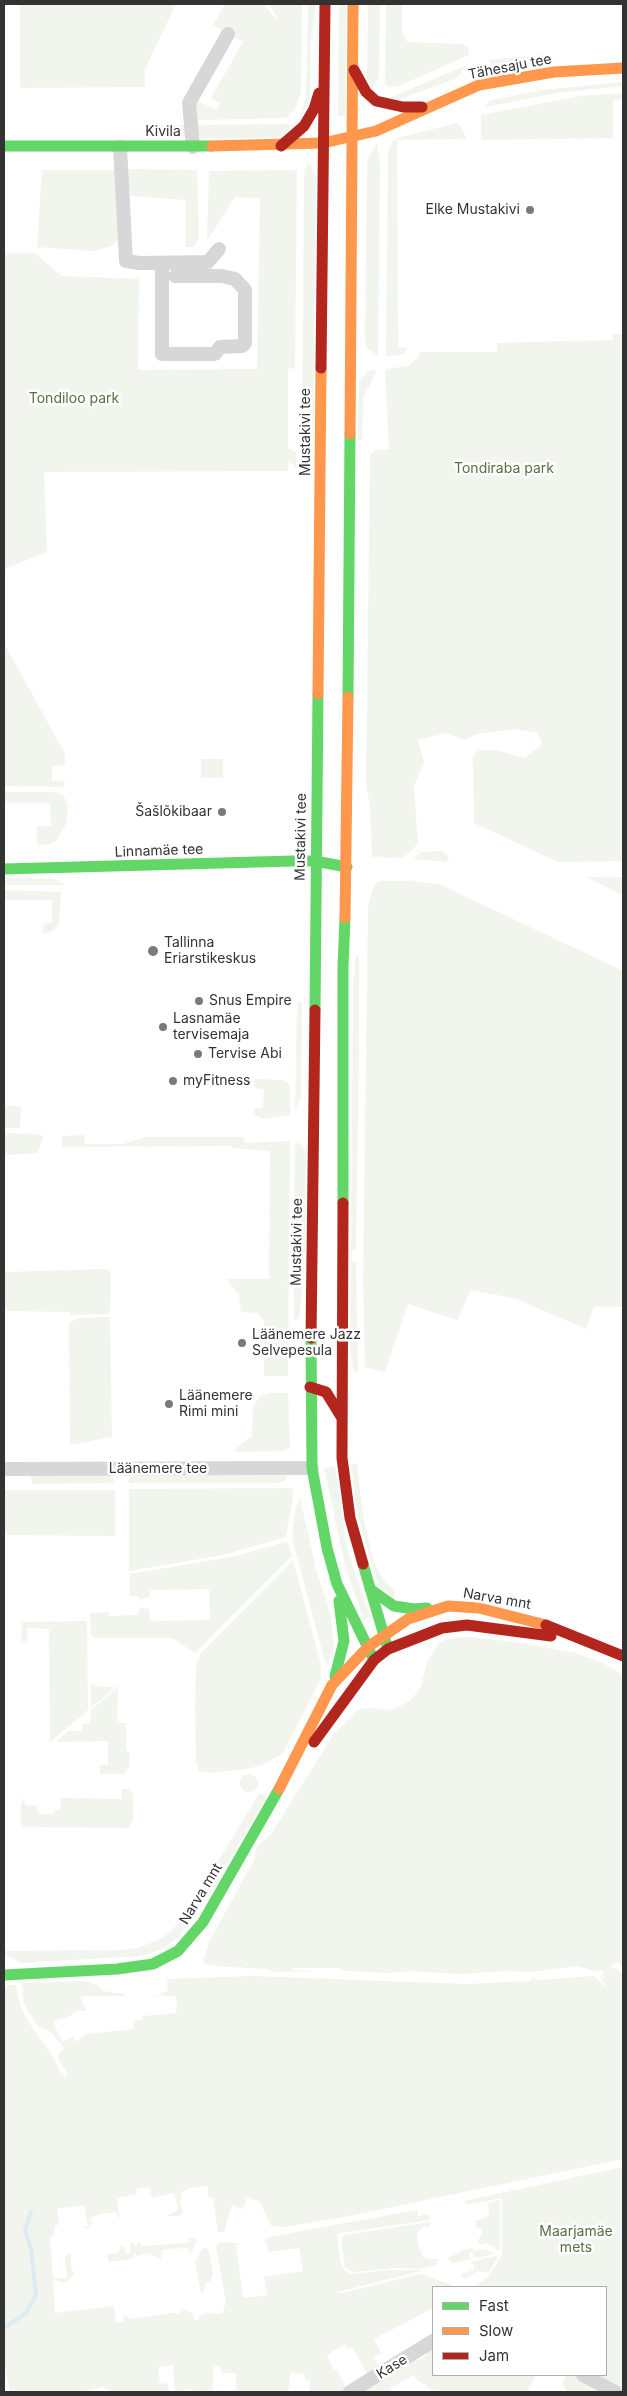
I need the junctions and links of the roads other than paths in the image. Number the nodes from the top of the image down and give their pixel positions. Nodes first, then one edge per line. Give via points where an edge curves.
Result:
1 (325, 4) edge
2 (353, 4) edge
3 (228, 34) dead end
4 (352, 66) junction
5 (623, 68) edge
6 (324, 77) junction
7 (428, 107) junction
8 (353, 136) junction
9 (323, 143) junction
10 (4, 146) edge
11 (281, 146) junction
12 (120, 147) junction
13 (193, 147) junction
14 (219, 249) dead end
15 (162, 263) junction
16 (174, 276) dead end
17 (315, 861) junction
18 (347, 868) junction
19 (4, 870) edge
20 (310, 1387) junction
21 (342, 1420) junction
22 (312, 1468) junction
23 (4, 1469) edge
24 (337, 1584) junction
25 (370, 1589) junction
26 (448, 1606) junction
27 (384, 1634) junction
28 (597, 1644) junction
29 (368, 1647) junction
30 (388, 1649) junction
31 (623, 1656) edge
32 (374, 1660) junction
33 (332, 1685) junction
34 (274, 1798) junction
35 (4, 1974) edge
36 (432, 2342) edge
37 (585, 2376) edge
38 (358, 2390) edge
39 (616, 2392) edge

1 - 6 main road, Mustakivi tee
2 - 4 main road
3 - 13 street via 189,103
4 - 7 main road via 366,92 376,100 403,107
4 - 8 main road
5 - 7 main road, Tähesaju tee via 554,72 479,85
6 - 9 main road, Mustakivi tee
6 - 11 main road via 314,109 304,126
7 - 8 main road, Tähesaju tee via 376,131
8 - 9 main road, Tähesaju tee
8 - 18 main road
9 - 11 main road, Kivila
9 - 17 main road, Mustakivi tee
10 - 12 main road, Kivila
11 - 13 main road, Kivila
12 - 13 main road, Kivila
12 - 15 street via 126,261
14 - 15 street via 208,262
15 - 16 street via 162,354 215,354 220,347 245,343 245,290 235,279
17 - 18 main road, Linnamäe tee
17 - 19 main road, Linnamäe tee
17 - 20 main road, Mustakivi tee
18 - 21 main road via 343,966
20 - 21 main road via 331,1397
20 - 22 main road, Mustakivi tee
21 - 25 main road via 344,1483 357,1549
22 - 23 street, Läänemere tee
22 - 24 main road, Mustakivi tee
24 - 29 main road, Mustakivi tee
24 - 33 main road via 344,1641
25 - 26 main road via 394,1606 414,1609
25 - 27 main road
26 - 27 main road, Narva mnt via 408,1619
26 - 28 main road, Narva mnt via 507,1613
27 - 29 main road, Narva mnt
27 - 30 main road
28 - 30 main road, Narva mnt via 467,1625 442,1628
28 - 31 main road, Narva mnt
29 - 32 main road, Mustakivi tee
29 - 33 main road, Narva mnt
30 - 32 main road, Narva mnt
32 - 34 main road, Narva mnt
33 - 34 main road, Narva mnt
34 - 35 main road, Narva mnt via 203,1922 178,1951 153,1964 140,1966
36 - 38 street, Kase
37 - 39 street

